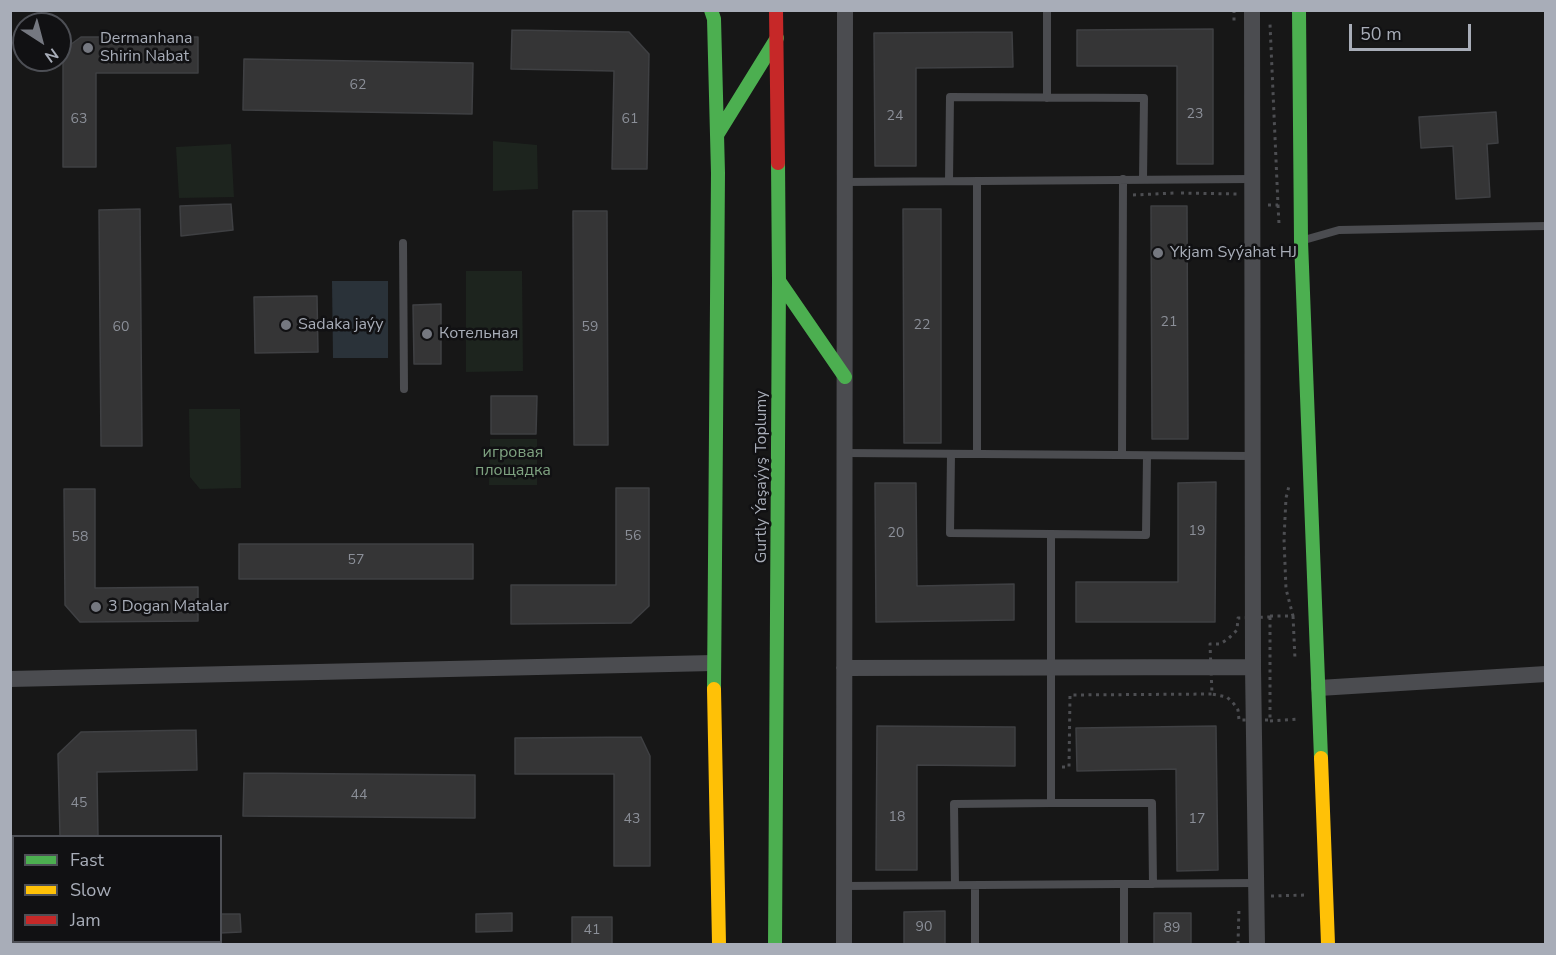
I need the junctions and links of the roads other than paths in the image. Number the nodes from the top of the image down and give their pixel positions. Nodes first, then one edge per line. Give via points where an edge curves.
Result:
1 (776, 10) edge
2 (845, 10) edge
3 (1047, 10) edge
4 (1252, 10) edge
5 (1299, 10) edge
6 (712, 15) edge
7 (777, 38) junction
8 (1047, 98) junction
9 (717, 135) junction
10 (1123, 179) junction
11 (1143, 179) junction
12 (1252, 179) junction
13 (949, 181) junction
14 (977, 181) junction
15 (845, 182) junction
16 (1545, 226) edge
17 (1301, 241) junction
18 (403, 243) dead end
19 (779, 281) junction
20 (845, 377) junction
21 (404, 389) dead end
22 (845, 453) junction
23 (951, 454) junction
24 (976, 454) junction
25 (1122, 455) junction
26 (1147, 456) junction
27 (1253, 456) junction
28 (1051, 534) junction
29 (713, 663) junction
30 (1253, 667) junction
31 (844, 668) junction
32 (1051, 668) junction
33 (1545, 674) edge
34 (10, 680) edge
35 (1319, 688) junction
36 (1051, 803) junction
37 (1124, 884) junction
38 (1153, 884) junction
39 (1256, 884) junction
40 (955, 885) junction
41 (844, 886) junction
42 (975, 886) junction
43 (719, 945) edge
44 (775, 945) edge
45 (844, 945) edge
46 (975, 945) edge
47 (1124, 945) edge
48 (1257, 945) edge
49 (1328, 945) edge

1 - 7 street, Gurtly Ýaşaýyş Toplumy
2 - 15 street
3 - 8 lane
4 - 12 street
5 - 17 street
6 - 9 street
7 - 9 street
7 - 19 street, Gurtly Ýaşaýyş Toplumy
8 - 11 lane via 1144,98
8 - 13 lane via 950,97
9 - 29 street
10 - 11 lane
10 - 14 lane
10 - 25 lane
11 - 12 lane
12 - 27 street
13 - 14 lane
13 - 15 lane
14 - 24 lane
15 - 20 street
16 - 17 lane via 1339,231
17 - 35 street
18 - 21 lane
19 - 20 street
19 - 44 street, Gurtly Ýaşaýyş Toplumy
20 - 22 street
22 - 23 lane
22 - 31 street
23 - 24 lane
23 - 28 lane via 950,533
24 - 25 lane
25 - 26 lane
26 - 27 lane
26 - 28 lane via 1146,535
27 - 30 street
28 - 32 lane
29 - 34 street
29 - 43 street
30 - 32 street
30 - 39 street
31 - 32 street
31 - 41 street
32 - 36 lane
33 - 35 street
35 - 49 street
36 - 38 lane via 1152,803
36 - 40 lane via 954,804
37 - 38 lane
37 - 42 lane
37 - 47 lane
38 - 39 lane
39 - 48 street
40 - 41 lane
40 - 42 lane
41 - 45 street
42 - 46 lane

